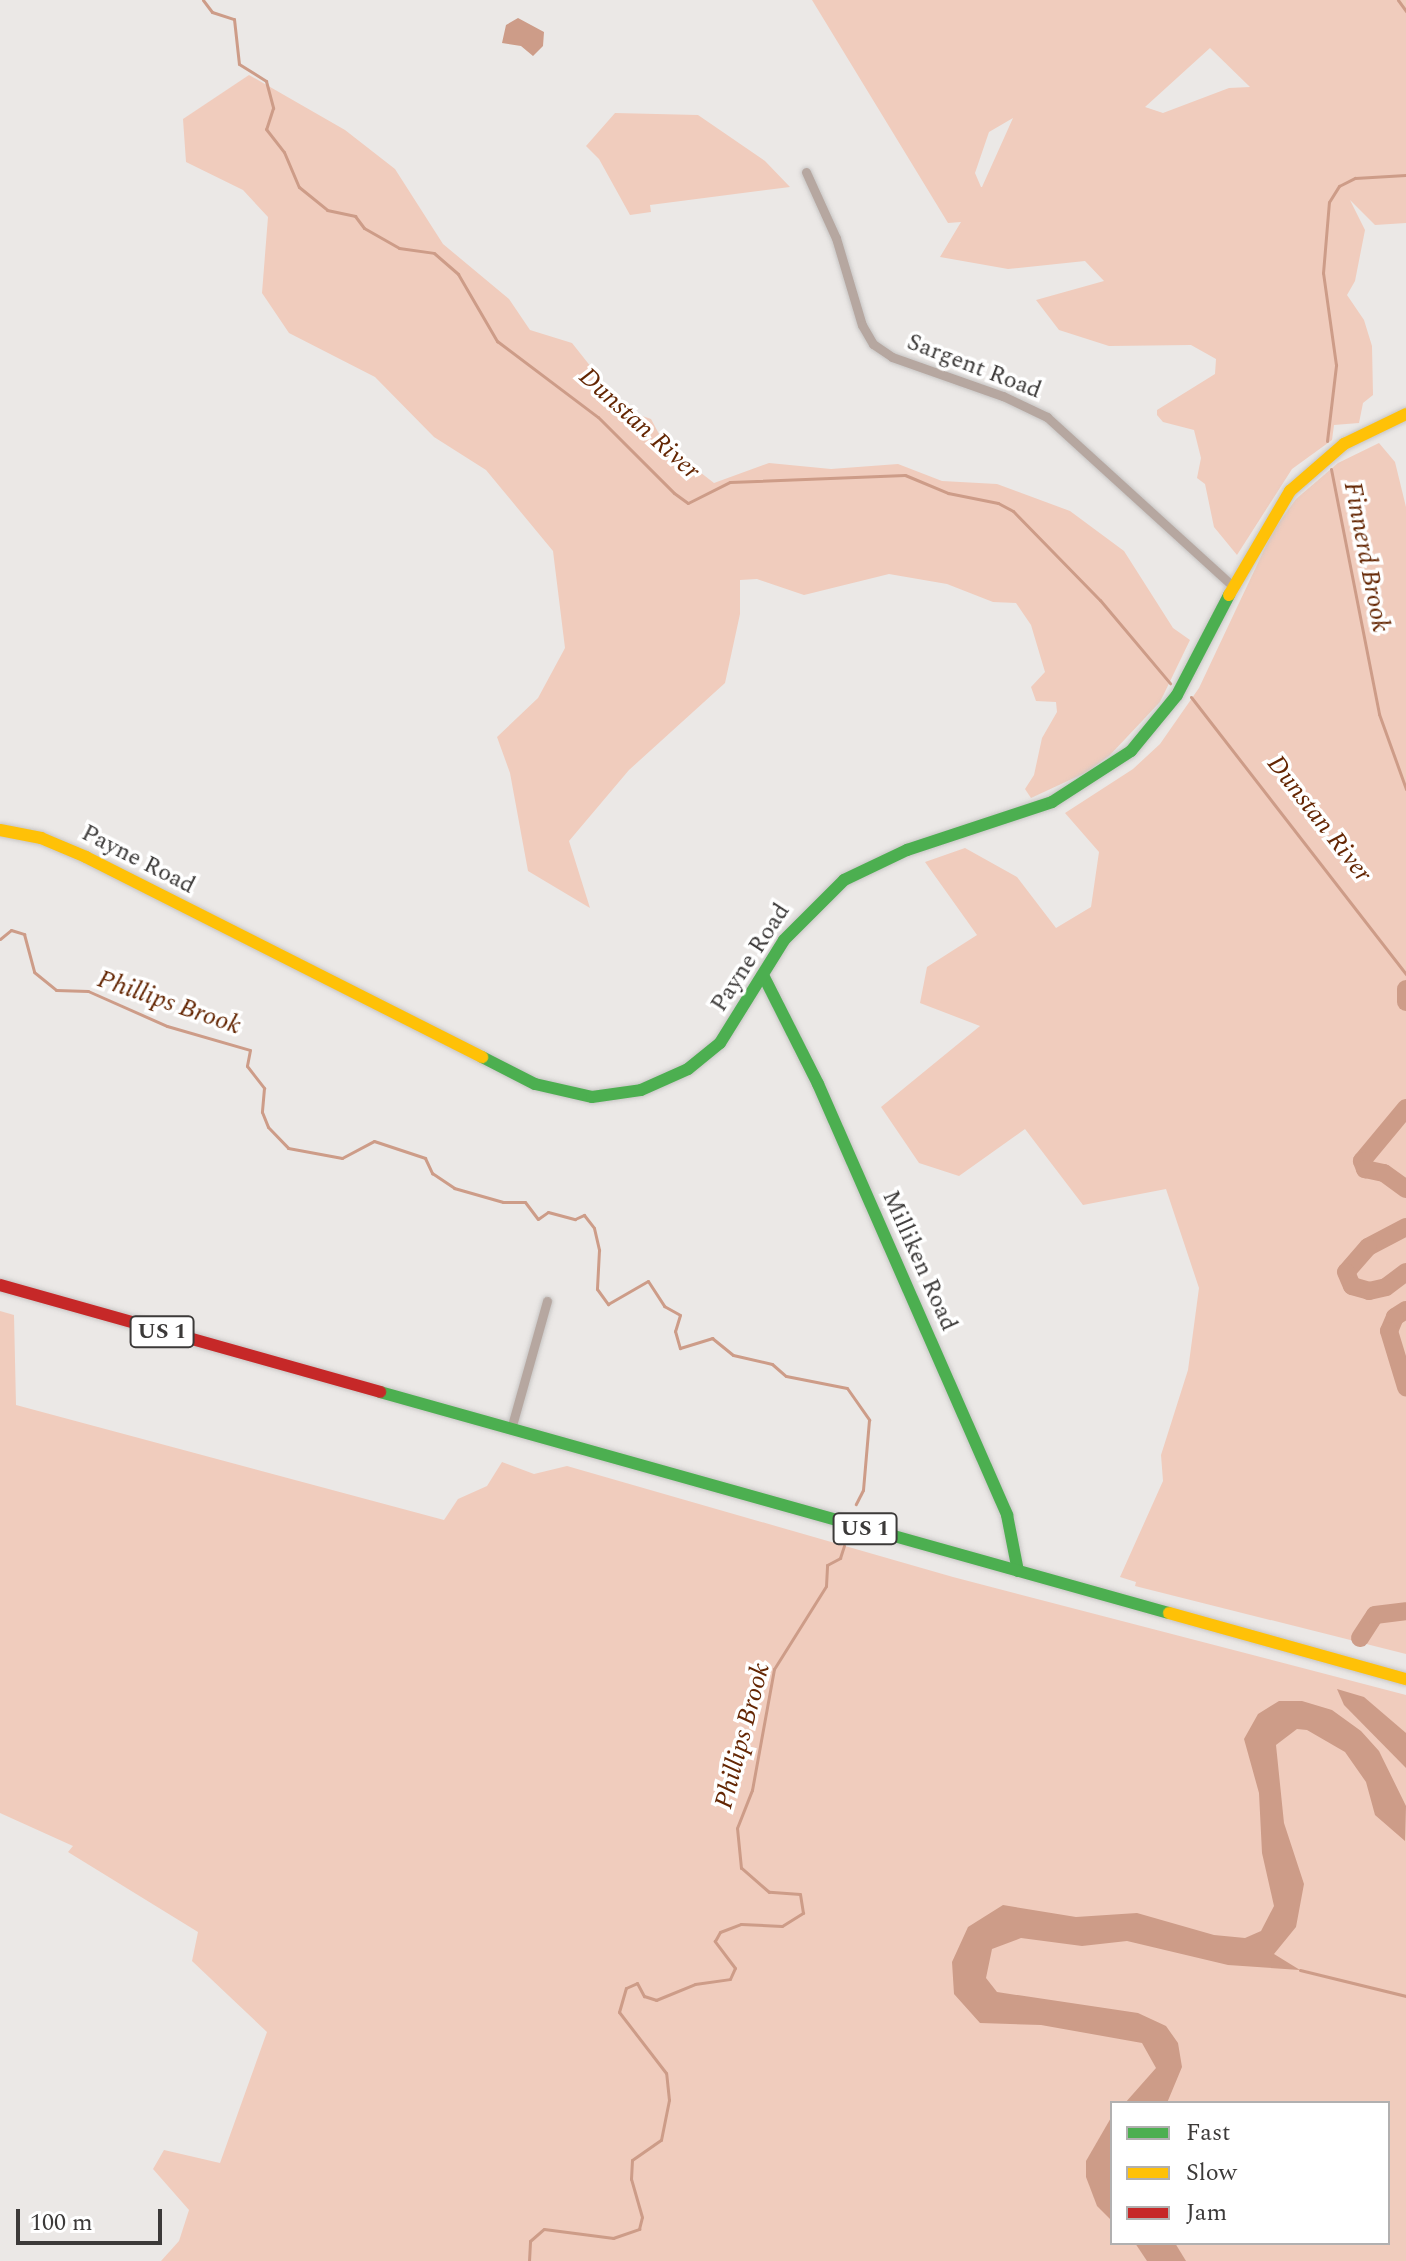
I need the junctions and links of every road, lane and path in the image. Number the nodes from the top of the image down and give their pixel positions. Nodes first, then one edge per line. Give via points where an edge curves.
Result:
1 (806, 172) dead end
2 (1406, 414) edge
3 (1233, 586) junction
4 (0, 830) edge
5 (763, 975) junction
6 (0, 1285) edge
7 (547, 1301) dead end
8 (511, 1429) junction
9 (1018, 1571) junction
10 (1406, 1679) edge

1 - 3 street, Sargent Road via 873,344 892,357 1047,417
2 - 3 main road, Payne Road via 1352,439 1297,484 1266,524
3 - 5 main road, Payne Road via 1177,695 1131,751 1052,802 907,850 844,880 794,927
4 - 5 main road, Payne Road via 41,838 86,857 525,1080 574,1095 631,1092 688,1069 727,1035
5 - 9 main road, Milliken Road via 818,1084 1007,1515
6 - 8 main road, US 1
7 - 8 street
8 - 9 main road, US 1
9 - 10 main road, US 1

